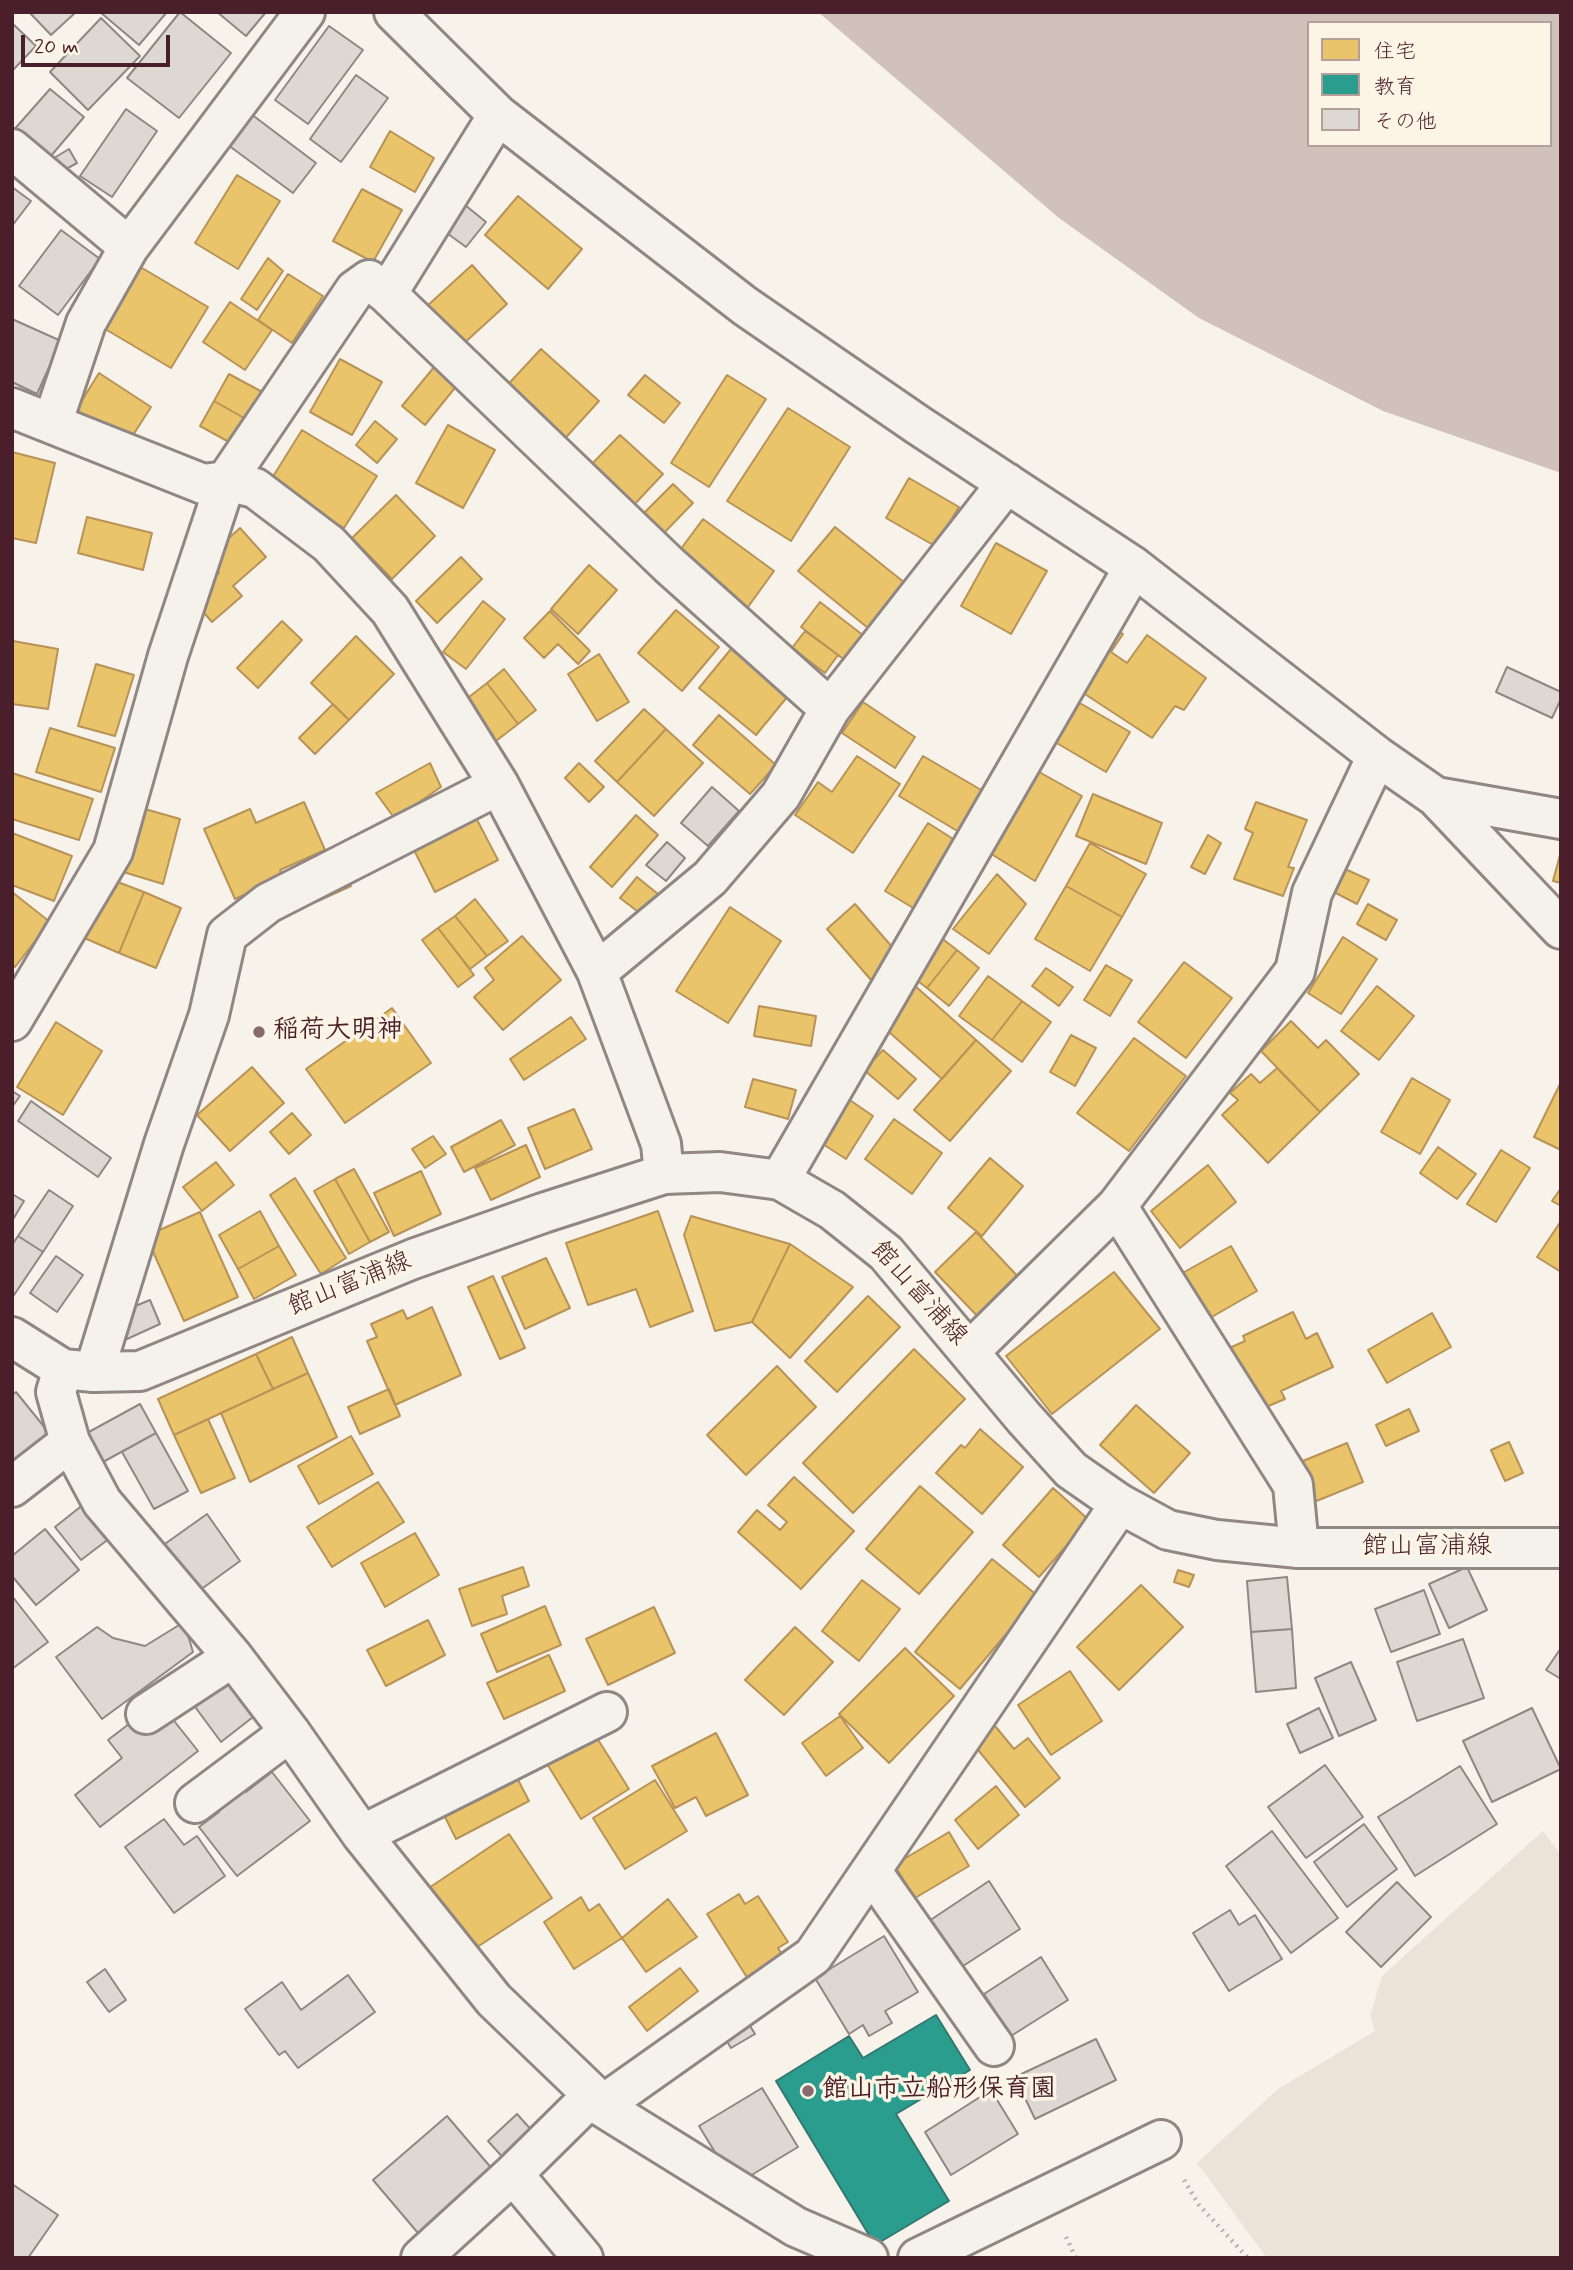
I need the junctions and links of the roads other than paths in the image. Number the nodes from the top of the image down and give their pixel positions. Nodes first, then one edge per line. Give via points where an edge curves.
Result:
1 (305, 12) edge
2 (394, 12) edge
3 (498, 115) junction
4 (12, 149) edge
5 (130, 247) junction
6 (387, 294) junction
7 (12, 408) edge
8 (52, 425) junction
9 (226, 481) junction
10 (1007, 483) junction
11 (1134, 567) junction
12 (830, 709) junction
13 (1377, 756) junction
14 (499, 785) junction
15 (1436, 797) junction
16 (1561, 819) edge
17 (1561, 929) edge
18 (597, 972) junction
19 (18, 1001) edge
20 (664, 1174) junction
21 (780, 1180) junction
22 (1117, 1206) junction
23 (12, 1337) edge
24 (970, 1351) junction
25 (78, 1371) junction
26 (70, 1443) junction
27 (12, 1487) edge
28 (1120, 1504) junction
29 (1299, 1548) junction
30 (1561, 1548) edge
31 (233, 1657) junction
32 (607, 1712) dead end
33 (146, 1714) dead end
34 (290, 1732) junction
35 (195, 1803) dead end
36 (362, 1835) junction
37 (872, 1872) junction
38 (995, 2046) dead end
39 (597, 2100) junction
40 (1161, 2140) road end
41 (513, 2174) junction
42 (421, 2258) edge
43 (583, 2258) edge
44 (868, 2258) edge
45 (918, 2258) edge

1 - 5 street
2 - 3 street
3 - 6 street
3 - 10 street via 745,306
4 - 5 street
5 - 8 street via 86,323
6 - 9 street via 369,281 355,290
6 - 12 street via 669,565
7 - 8 street
8 - 9 street via 203,484
9 - 14 street via 255,488 329,544 390,610
9 - 19 street via 168,656 113,851
10 - 11 street
10 - 12 street
11 - 13 street
11 - 21 street
12 - 18 street via 781,795 710,878
13 - 15 street
13 - 22 street via 1312,893 1295,971
14 - 18 street
14 - 25 street via 268,903 227,935 209,1015
15 - 16 street
15 - 17 street
18 - 20 street via 661,1144
20 - 21 street, 館山富浦線 via 720,1172
20 - 25 street, 館山富浦線 via 413,1259 140,1371
21 - 24 street, 館山富浦線 via 832,1210 886,1253
22 - 24 street
22 - 29 street via 1293,1485
23 - 25 street
24 - 28 street, 館山富浦線 via 1071,1470
25 - 26 street via 56,1392
26 - 27 street
26 - 31 street via 102,1502
28 - 29 street, 館山富浦線 via 1168,1530
28 - 37 street
29 - 30 street, 館山富浦線
31 - 33 street
31 - 34 street
32 - 36 street
34 - 35 street
34 - 36 street
36 - 39 street via 494,2000
37 - 38 street
37 - 39 street via 813,1956
39 - 41 street
39 - 44 street via 796,2227
40 - 45 street
41 - 42 street
41 - 43 street

